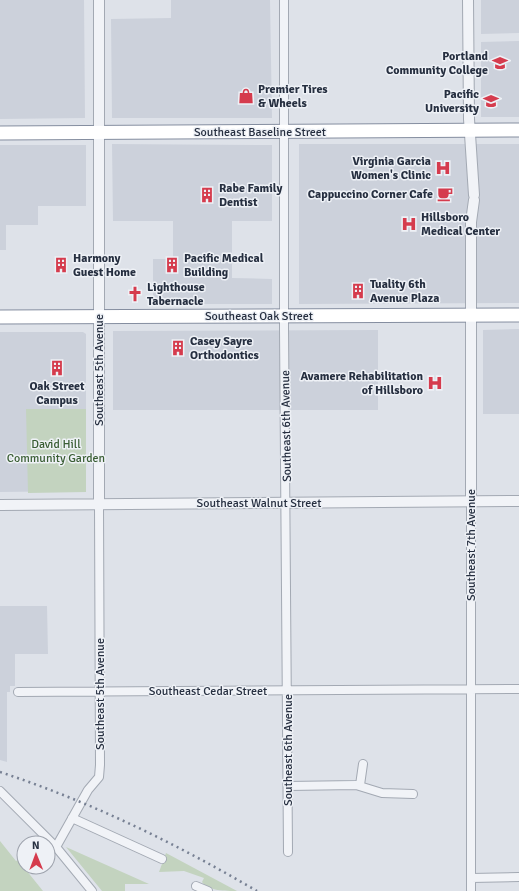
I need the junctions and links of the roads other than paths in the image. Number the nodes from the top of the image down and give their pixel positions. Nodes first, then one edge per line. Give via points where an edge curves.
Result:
1 (99, 0) edge
2 (284, 0) edge
3 (468, 0) edge
4 (470, 130) junction
5 (519, 130) edge
6 (284, 131) junction
7 (100, 132) junction
8 (0, 133) edge
9 (472, 315) junction
10 (519, 315) edge
11 (284, 316) junction
12 (99, 317) junction
13 (0, 318) edge
14 (471, 502) junction
15 (519, 502) edge
16 (286, 503) junction
17 (0, 505) edge
18 (99, 505) junction
19 (471, 689) junction
20 (519, 689) edge
21 (288, 690) junction
22 (99, 691) junction
23 (18, 692) dead end
24 (363, 764) dead end
25 (288, 786) junction
26 (360, 786) junction
27 (0, 791) edge
28 (413, 794) dead end
29 (72, 818) junction
30 (45, 835) edge
31 (56, 846) joint
32 (288, 852) dead end
33 (162, 859) dead end
34 (519, 877) edge
35 (471, 878) junction
36 (196, 886) dead end
37 (92, 891) edge
38 (208, 891) edge
39 (471, 891) edge

1 - 7 street, Southeast 5th Avenue
2 - 6 street, Southeast 6th Avenue
3 - 4 street, Southeast 7th Avenue
4 - 5 highway, Southeast Baseline Street
4 - 6 highway, Southeast Baseline Street
4 - 9 street, Southeast 7th Avenue via 474,197 471,222
6 - 7 highway, Southeast Baseline Street
6 - 11 street, Southeast 6th Avenue
7 - 8 highway, Southeast Baseline Street
7 - 12 street, Southeast 5th Avenue
9 - 10 highway, Southeast Oak Street
9 - 11 highway, Southeast Oak Street
9 - 14 street, Southeast 7th Avenue
11 - 12 highway, Southeast Oak Street
11 - 16 street, Southeast 6th Avenue
12 - 13 highway, Southeast Oak Street
12 - 18 street, Southeast 5th Avenue
14 - 15 street, Southeast Walnut Street
14 - 16 street, Southeast Walnut Street
14 - 19 street, Southeast 7th Avenue
16 - 18 street, Southeast Walnut Street
16 - 21 street, Southeast 6th Avenue
17 - 18 street, Southeast Walnut Street
18 - 22 street, Southeast 5th Avenue
19 - 20 street, Southeast Cedar Street
19 - 21 street, Southeast Cedar Street
19 - 35 street, Southeast 7th Avenue
21 - 22 street, Southeast Cedar Street
21 - 25 street, Southeast 6th Avenue
22 - 23 street, Southeast Cedar Street
22 - 29 street, Southeast 5th Avenue via 99,777 88,790
24 - 26 street
25 - 26 street
25 - 32 street, Southeast 6th Avenue
26 - 28 street via 387,794
27 - 30 street
29 - 31 street, Southeast 5th Avenue
29 - 33 street
31 - 37 street
34 - 35 street
35 - 39 street, Southeast 7th Avenue
36 - 38 street

